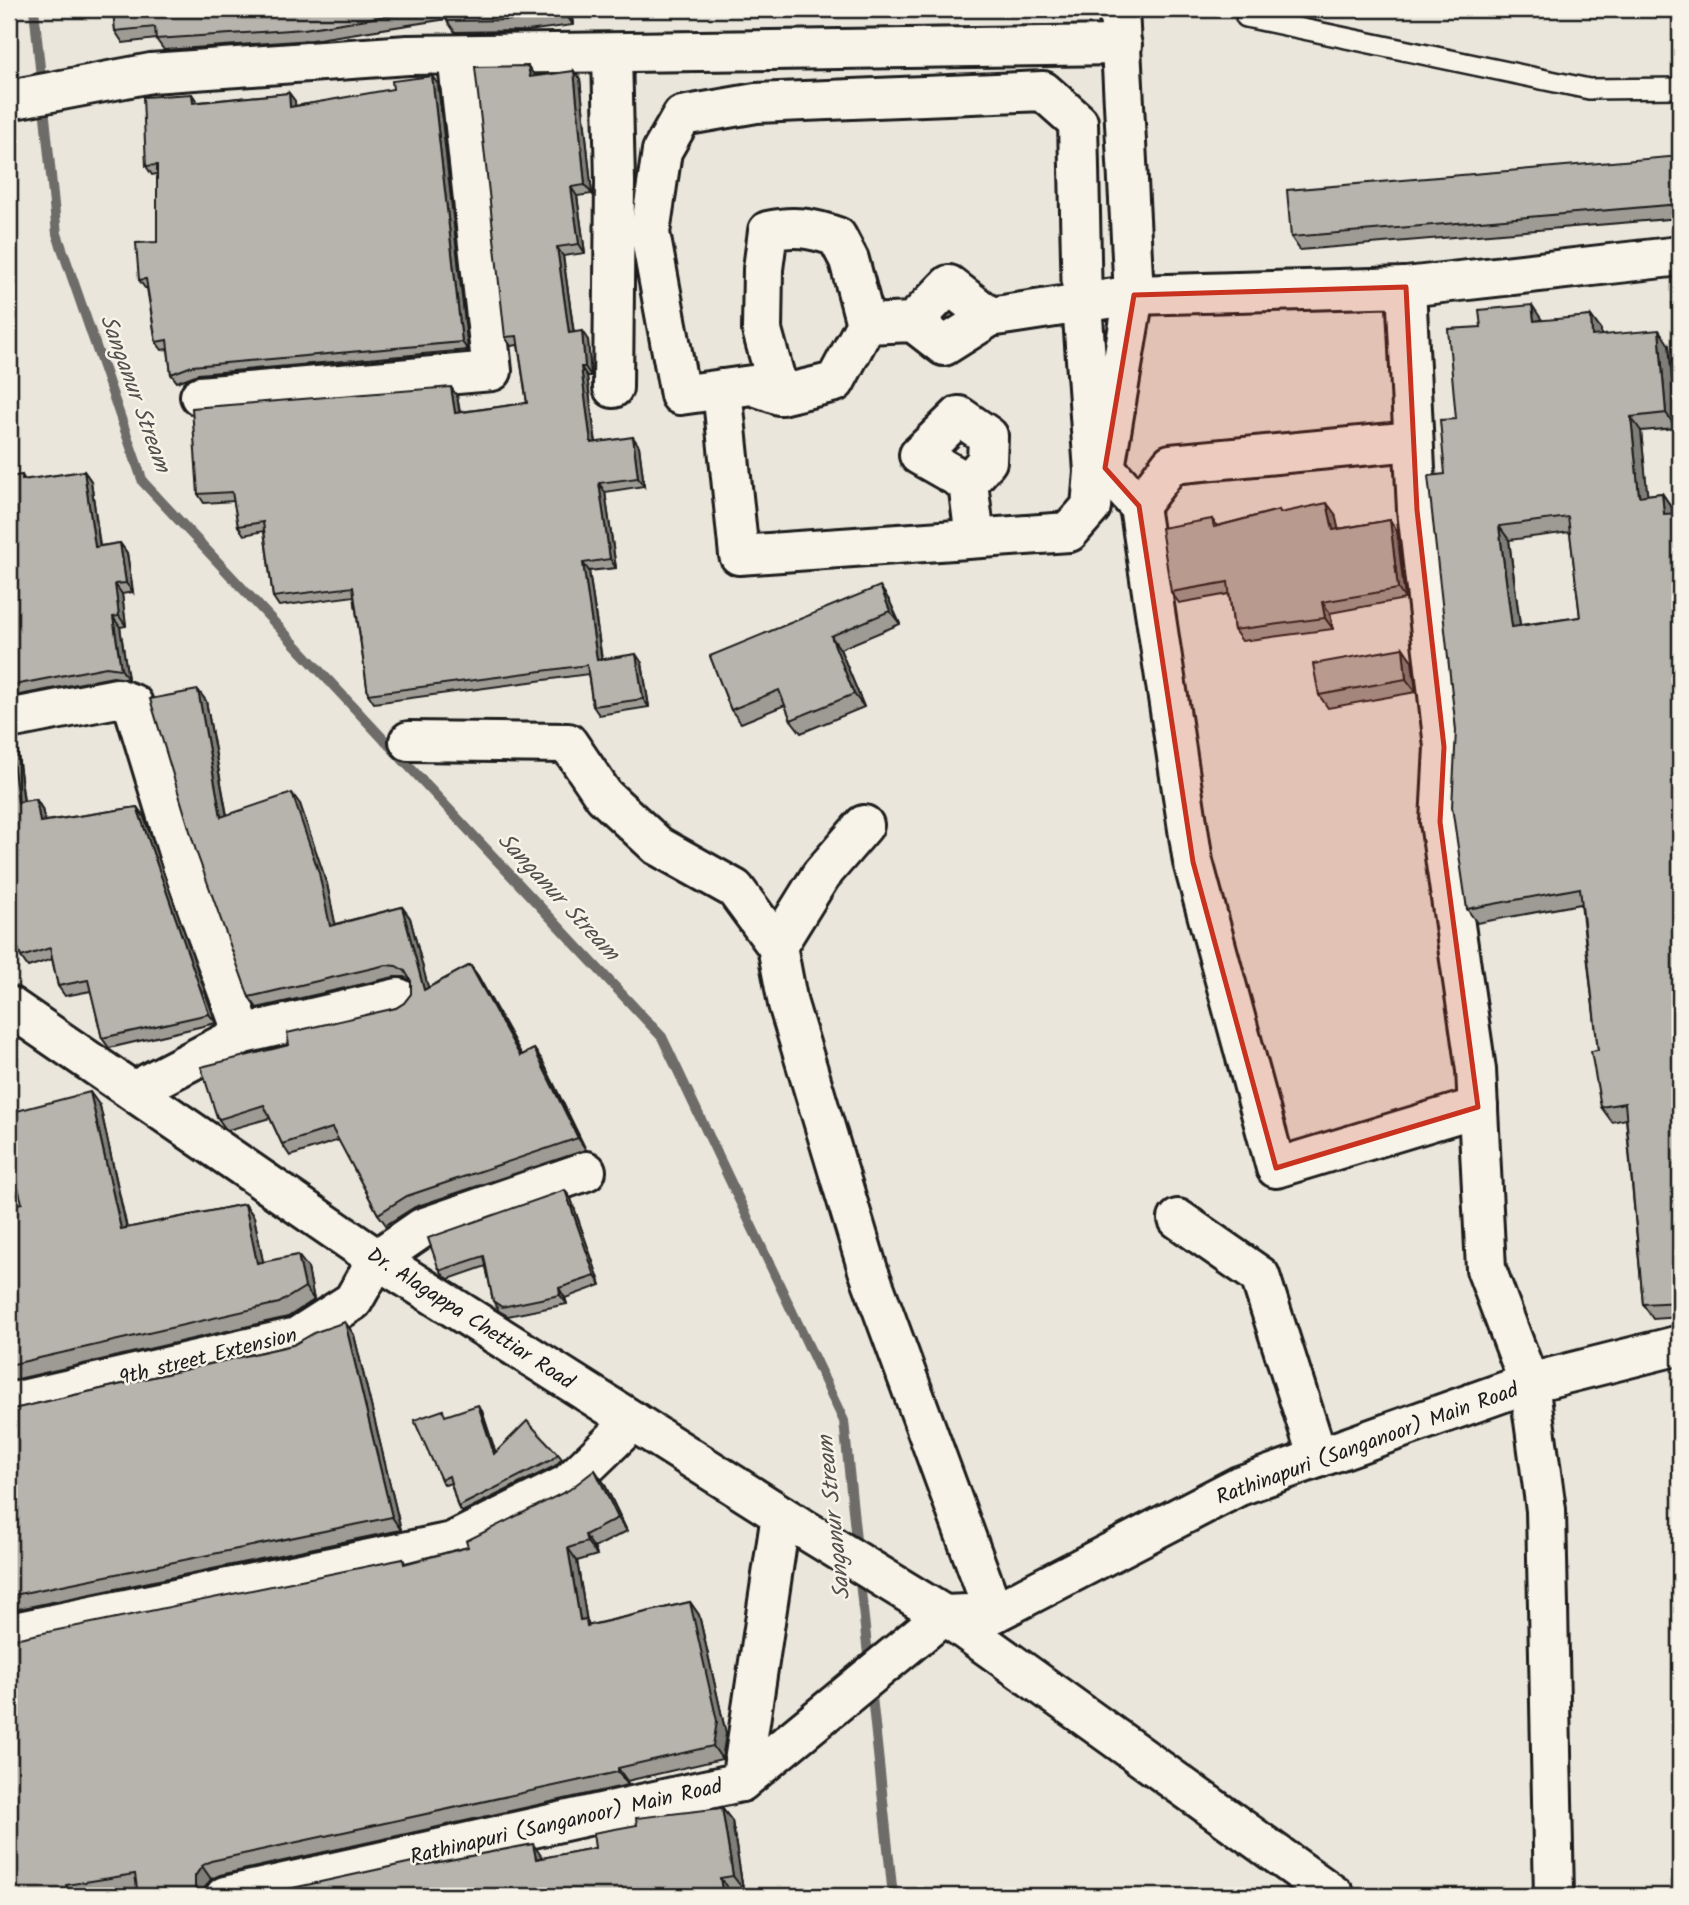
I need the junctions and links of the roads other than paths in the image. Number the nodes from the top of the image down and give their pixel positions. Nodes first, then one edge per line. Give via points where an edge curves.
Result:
1 (1246, 17) dead end
2 (1120, 27) edge
3 (612, 54) junction
4 (457, 55) junction
5 (1680, 88) edge
6 (9, 100) edge
7 (1680, 256) edge
8 (1406, 286) junction
9 (1134, 295) junction
10 (1083, 303) junction
11 (866, 324) junction
12 (613, 388) dead end
13 (722, 389) junction
14 (780, 395) junction
15 (200, 396) dead end
16 (1413, 442) junction
17 (968, 484) dead end
18 (1139, 506) junction
19 (975, 538) junction
20 (9, 719) edge
21 (409, 741) dead end
22 (864, 825) dead end
23 (777, 946) junction
24 (398, 998) dead end
25 (9, 1006) edge
26 (243, 1034) junction
27 (133, 1091) junction
28 (1478, 1107) junction
29 (586, 1171) dead end
30 (1178, 1219) dead end
31 (377, 1259) junction
32 (1680, 1345) edge
33 (1529, 1383) junction
34 (9, 1403) edge
35 (633, 1421) junction
36 (1318, 1458) junction
37 (789, 1520) junction
38 (994, 1613) junction
39 (932, 1625) junction
40 (9, 1633) edge
41 (741, 1782) junction
42 (1304, 1885) edge
43 (225, 1896) edge
44 (1335, 1896) edge
45 (1554, 1896) edge

1 - 5 lane via 1589,89
2 - 3 street
2 - 9 street
3 - 4 street
3 - 12 street
4 - 6 street via 152,73
4 - 15 street via 492,370
7 - 8 street
8 - 9 street
8 - 16 street
9 - 10 street
9 - 18 street via 1105,468
10 - 11 street via 990,317 944,346 913,322
10 - 13 street via 1078,121 1043,91 756,103 682,116 662,151 650,233 680,396
10 - 19 street via 1094,472 1091,507 1069,532
11 - 14 street via 835,382
11 - 14 street via 849,260 837,237 789,226 768,231 762,330
13 - 14 street via 752,385
13 - 19 street via 739,555
16 - 18 street via 1171,464
16 - 28 street via 1444,747 1440,822
17 - 19 street
18 - 28 street via 1193,862 1276,1168
20 - 26 street via 117,698 133,704 183,869
21 - 23 street via 568,744 604,796 657,846 736,889
22 - 23 street via 821,875
23 - 38 street via 788,1004 868,1270
24 - 26 street
25 - 27 street, Dr. Alagappa Chettiar Road
26 - 27 street
27 - 31 street, Dr. Alagappa Chettiar Road
28 - 33 street via 1486,1269
29 - 31 street via 422,1228
30 - 36 street via 1260,1276
31 - 34 street, 9th street Extension via 353,1301 297,1337
31 - 35 street, Dr. Alagappa Chettiar Road
32 - 33 street, Rathinapuri (Sanganoor) Main Road
33 - 36 street, Rathinapuri (Sanganoor) Main Road
33 - 45 street via 1546,1510
35 - 37 street, Dr. Alagappa Chettiar Road
35 - 40 street via 568,1484 452,1542
36 - 38 street, Rathinapuri (Sanganoor) Main Road via 1239,1486
37 - 39 street, Dr. Alagappa Chettiar Road via 893,1582
37 - 41 street
38 - 39 street, Rathinapuri (Sanganoor) Main Road
39 - 41 street, Rathinapuri (Sanganoor) Main Road
39 - 42 street, Dr. Alagappa Chettiar Road
41 - 43 street, Rathinapuri (Sanganoor) Main Road
42 - 44 street, Dr. Alagappa Chettiar Road

